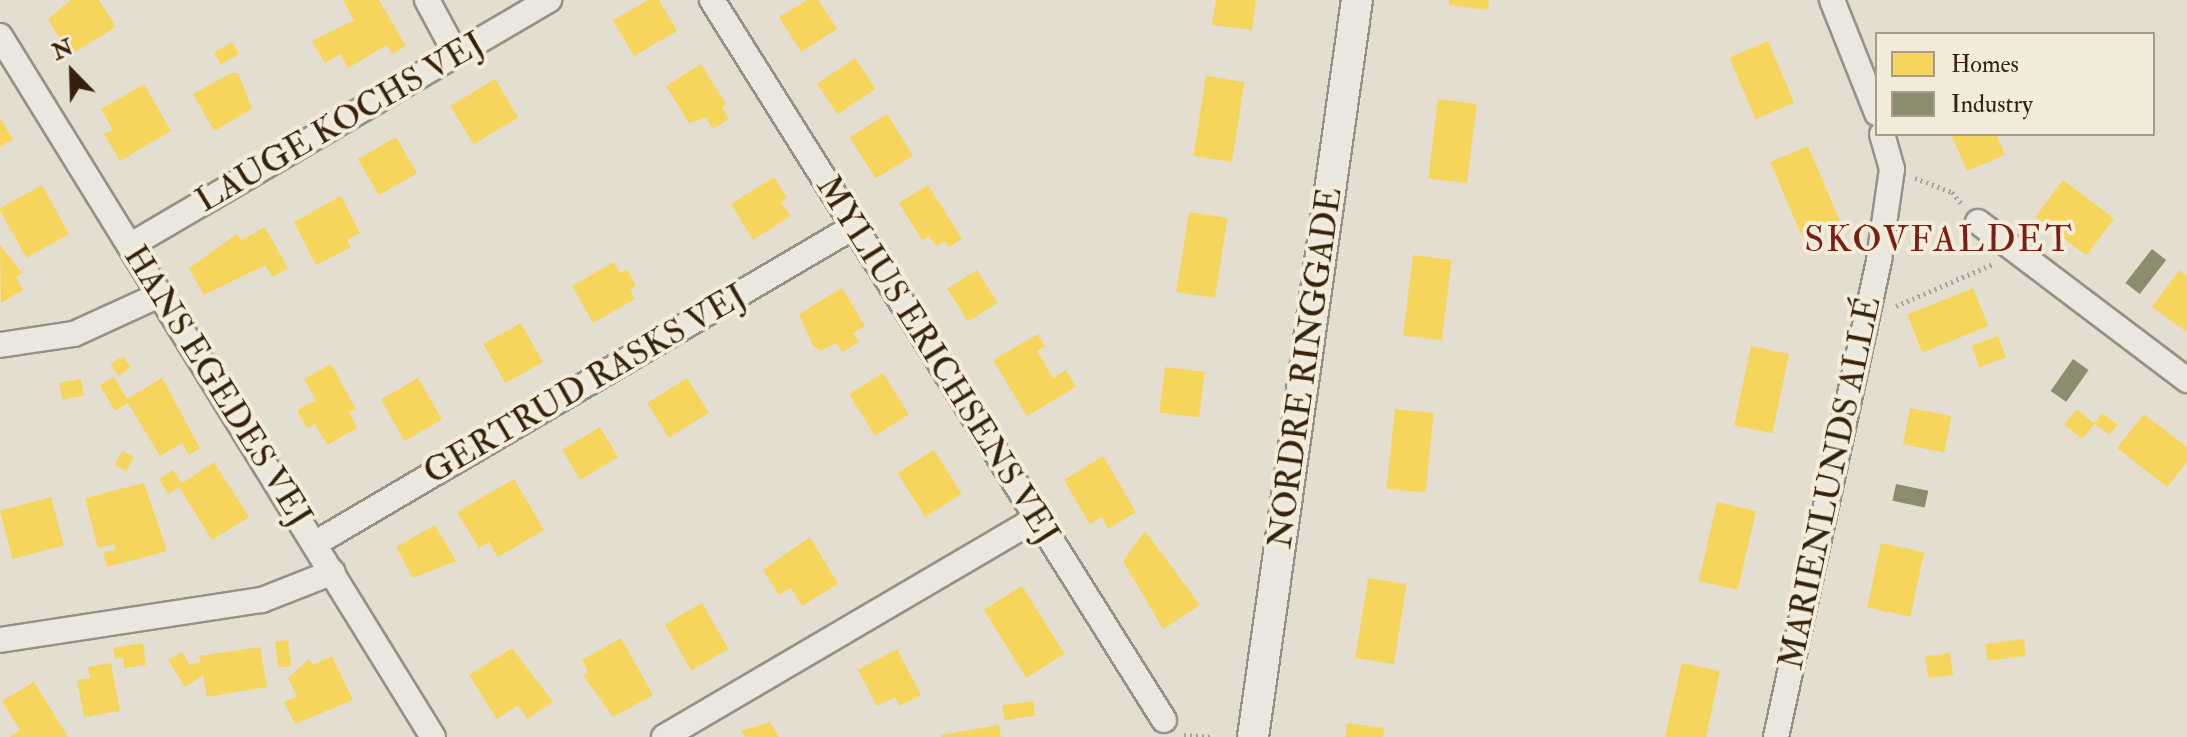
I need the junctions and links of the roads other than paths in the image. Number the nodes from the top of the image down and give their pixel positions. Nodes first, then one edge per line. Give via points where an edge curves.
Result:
1 (427, 0) edge
2 (549, 0) edge
3 (712, 0) edge
4 (1357, 0) edge
5 (1832, 0) edge
6 (2, 44) edge
7 (456, 54) junction
8 (1875, 108) edge
9 (1883, 136) edge
10 (1978, 222) road end
11 (855, 226) junction
12 (131, 245) junction
13 (159, 295) junction
14 (0, 345) edge
15 (2187, 380) edge
16 (1036, 519) junction
17 (316, 543) junction
18 (333, 572) junction
19 (0, 640) edge
20 (1164, 720) dead end
21 (433, 737) edge
22 (664, 737) edge
23 (1253, 737) edge
24 (1776, 737) edge

1 - 7 street
2 - 7 street, LAUGE KOCHS VEJ
3 - 11 street, MYLIUS ERICHSENS VEJ
4 - 23 street, NORDRE RINGGADE
5 - 8 street
6 - 12 street, HANS EGEDES VEJ
7 - 12 street, LAUGE KOCHS VEJ
9 - 24 street, MARIENLUNDS ALLÉ via 1892,169
10 - 15 street
11 - 16 street, MYLIUS ERICHSENS VEJ
11 - 17 street, GERTRUD RASKS VEJ
12 - 13 street, HANS EGEDES VEJ
13 - 14 street via 74,334
13 - 17 street, HANS EGEDES VEJ
16 - 20 street, MYLIUS ERICHSENS VEJ
16 - 22 street
17 - 18 street, HANS EGEDES VEJ
18 - 19 street via 262,600
18 - 21 street, HANS EGEDES VEJ

